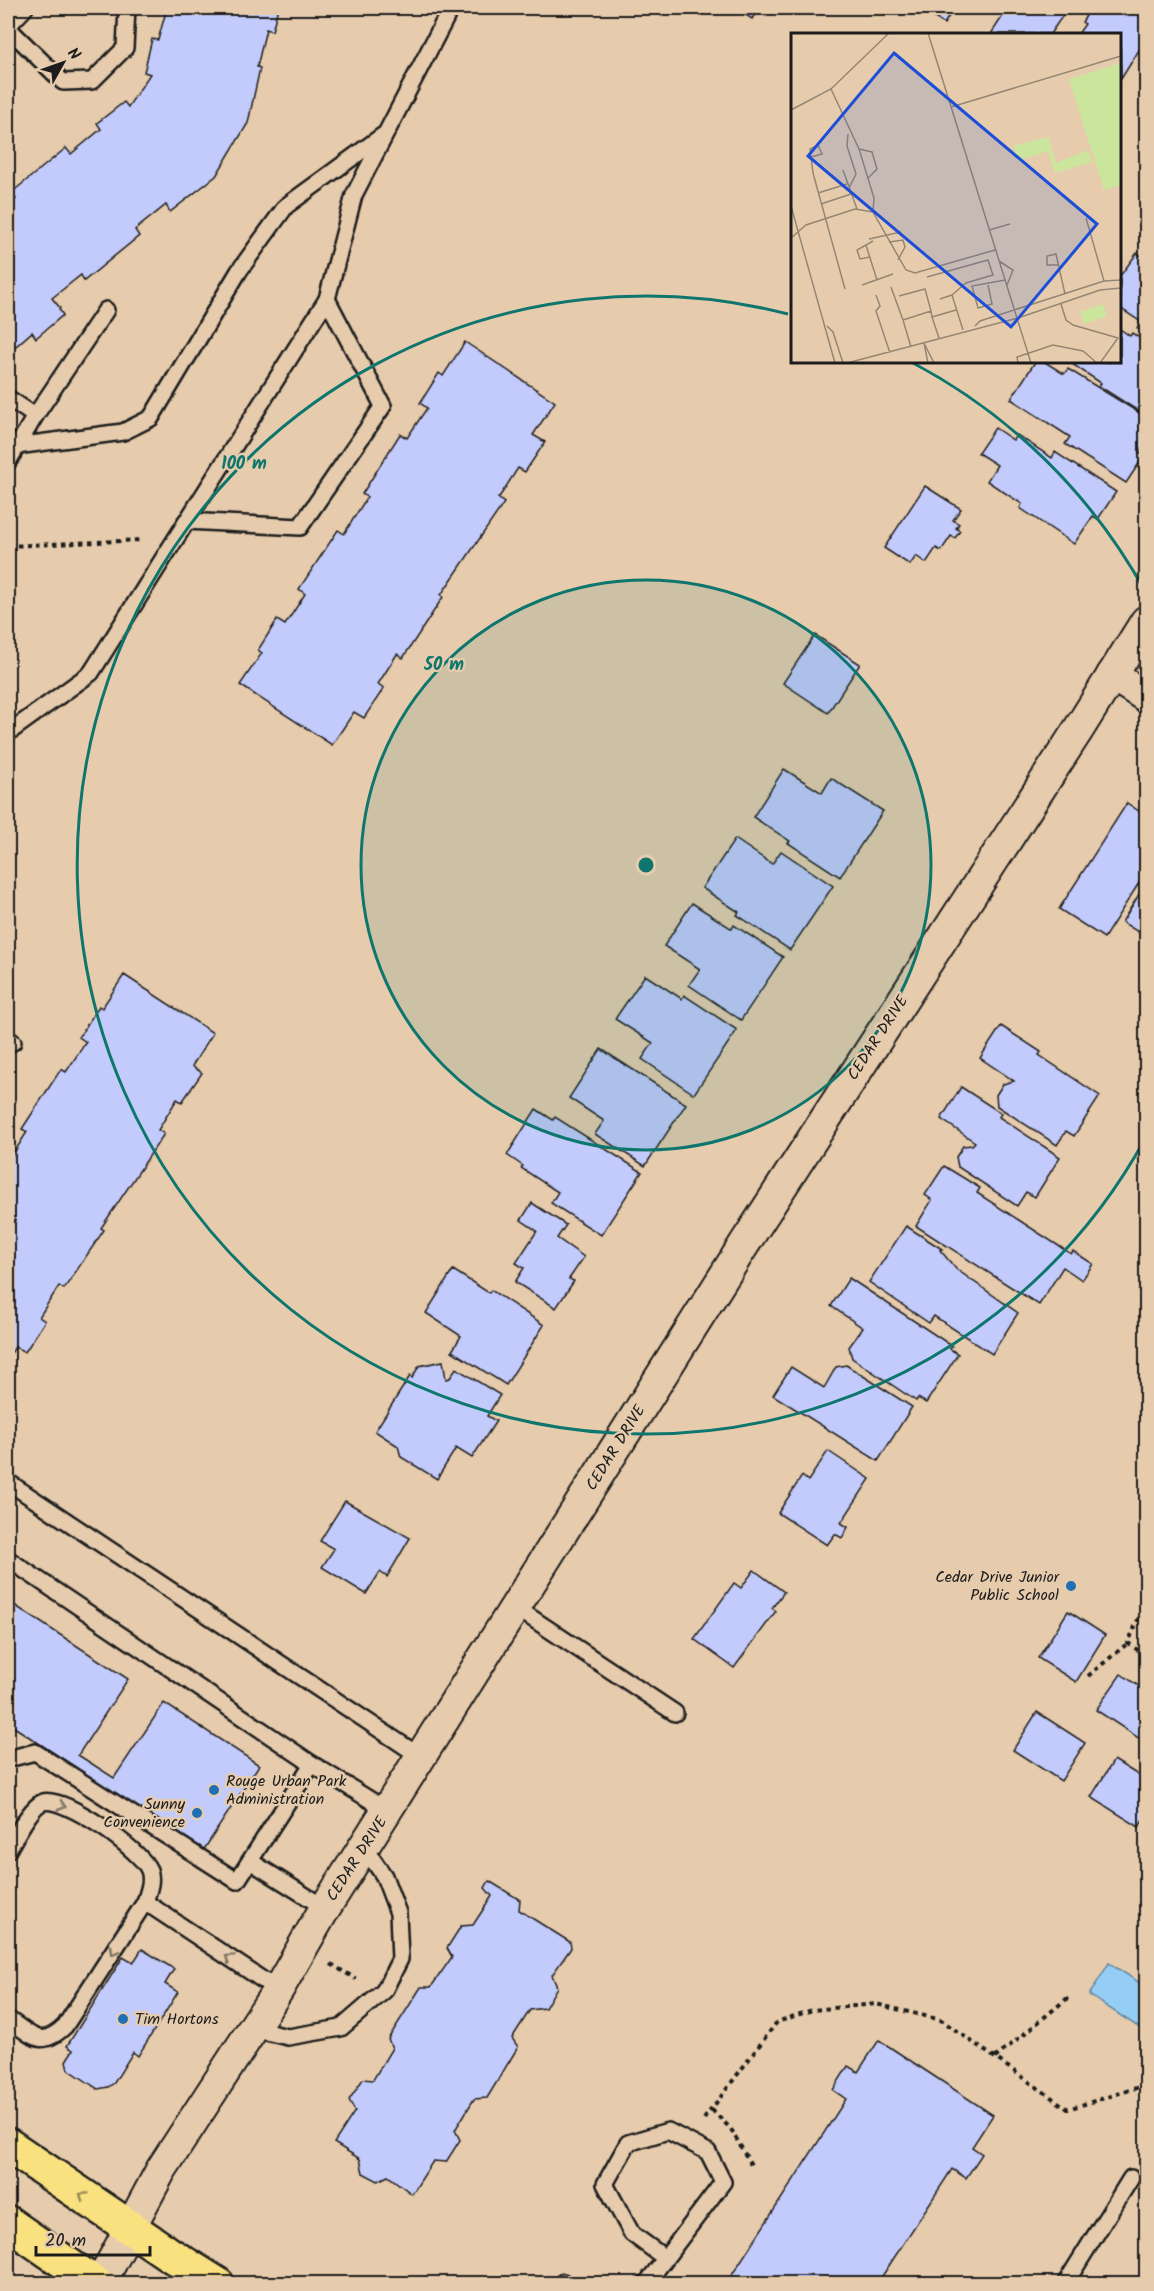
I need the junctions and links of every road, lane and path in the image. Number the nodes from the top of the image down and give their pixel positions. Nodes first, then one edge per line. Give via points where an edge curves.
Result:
1 (25, 8) edge
2 (127, 8) edge
3 (451, 8) edge
4 (8, 27) edge
5 (385, 134) junction
6 (327, 299) junction
7 (106, 310) dead end
8 (8, 398) edge
9 (35, 416) junction
10 (16, 446) junction
11 (8, 462) edge
12 (186, 521) junction
13 (176, 539) junction
14 (8, 546) edge
15 (1146, 621) edge
16 (1112, 675) junction
17 (1146, 697) edge
18 (8, 733) edge
19 (8, 1482) edge
20 (8, 1559) edge
21 (1146, 1601) edge
22 (515, 1608) junction
23 (1128, 1643) junction
24 (1146, 1656) edge
25 (1088, 1676) dead end
26 (675, 1713) dead end
27 (421, 1757) junction
28 (8, 1758) edge
29 (312, 1764) junction
30 (388, 1811) junction
31 (364, 1847) junction
32 (8, 1850) edge
33 (250, 1861) junction
34 (145, 1902) junction
35 (325, 1908) junction
36 (303, 1946) junction
37 (278, 1990) junction
38 (380, 1994) junction
39 (1070, 1996) dead end
40 (8, 2019) edge
41 (253, 2029) junction
42 (995, 2058) junction
43 (1146, 2085) edge
44 (688, 2141) junction
45 (8, 2145) edge
46 (1131, 2178) dead end
47 (8, 2223) edge
48 (132, 2228) junction
49 (665, 2258) junction
50 (98, 2283) edge
51 (217, 2283) edge
52 (646, 2283) edge
53 (1065, 2283) edge

1 - 4 lane
2 - 4 lane via 125,48 92,81 63,82
3 - 5 lane
5 - 6 lane via 354,195
5 - 10 lane via 286,206 239,271 151,418 123,432
6 - 12 lane
6 - 12 lane via 383,406 300,527
7 - 9 lane
8 - 9 lane
9 - 10 lane
10 - 11 lane
12 - 13 lane
13 - 14 path
13 - 18 lane via 91,673
15 - 16 street, CEDAR DRIVE
16 - 17 street
16 - 22 street, CEDAR DRIVE
19 - 27 lane
20 - 29 lane
21 - 23 path
22 - 26 lane
22 - 27 street, CEDAR DRIVE
23 - 24 path
23 - 25 path
27 - 30 street, CEDAR DRIVE
28 - 33 lane via 35,1752 237,1881
29 - 30 lane
29 - 33 lane
30 - 31 street, CEDAR DRIVE
31 - 35 street, CEDAR DRIVE
31 - 38 lane via 384,1876 398,1913 400,1959
32 -> 34 lane via 34,1808 44,1802 69,1808 136,1852 149,1870
33 - 35 lane
37 -> 34 lane
34 -> 40 lane via 55,2036 37,2038
35 - 36 street, CEDAR DRIVE
36 - 37 street, CEDAR DRIVE
36 - 38 path
37 - 41 street, CEDAR DRIVE
38 - 41 lane via 340,2028 288,2037
39 - 42 path
41 - 48 street, CEDAR DRIVE via 161,2170
42 - 43 path via 1068,2109
42 - 44 path via 941,2020 876,2004 812,2010 777,2022
44 - 49 lane via 708,2151 723,2182
44 - 49 lane via 668,2131 628,2143 605,2184 632,2234
48 -> 45 main road
46 - 53 lane
47 - 50 main road
48 - 50 street, CEDAR DRIVE
48 - 51 main road
49 - 52 lane

